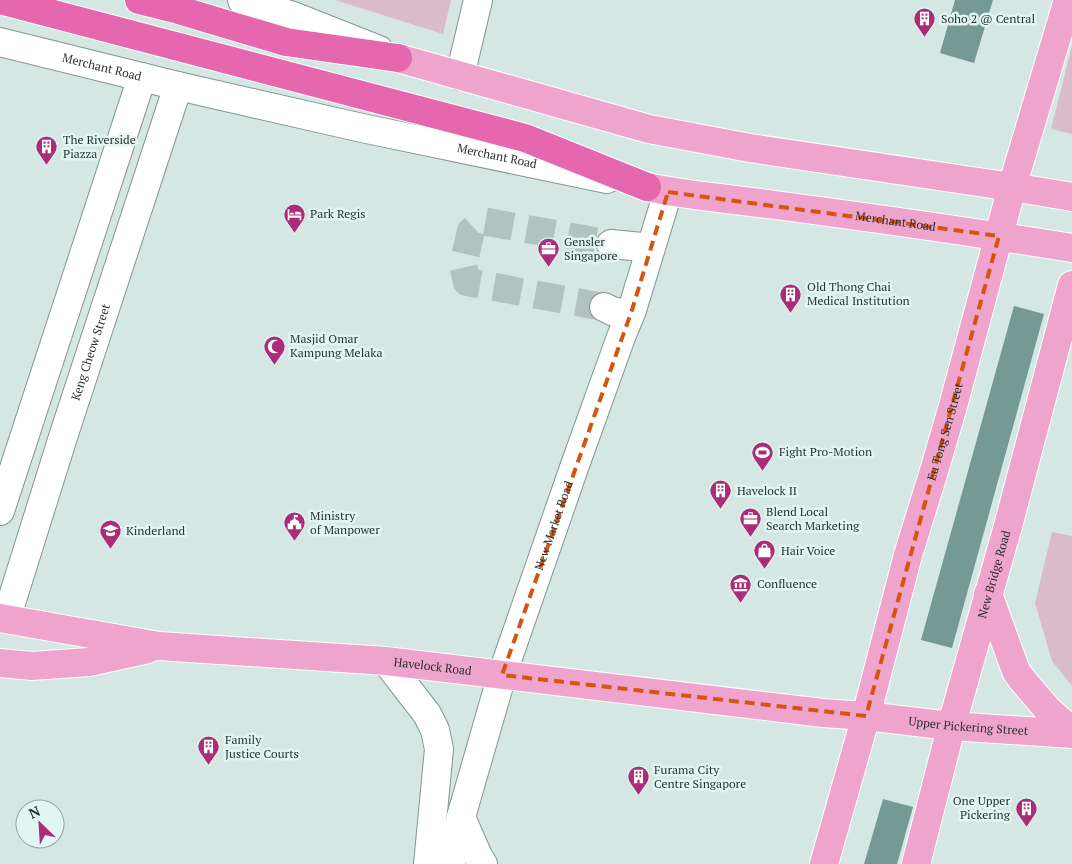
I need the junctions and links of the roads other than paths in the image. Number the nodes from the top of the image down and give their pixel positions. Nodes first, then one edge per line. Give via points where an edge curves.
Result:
1 (0, 0) edge
2 (139, 0) edge
3 (242, 0) edge
4 (478, 0) edge
5 (1068, 0) edge
6 (295, 8) edge
7 (0, 42) edge
8 (398, 58) junction
9 (460, 76) junction
10 (142, 77) junction
11 (178, 86) junction
12 (112, 171) junction
13 (147, 180) junction
14 (1012, 187) junction
15 (658, 190) junction
16 (1072, 197) edge
17 (999, 236) junction
18 (611, 244) tunnel mouth
19 (650, 248) junction
20 (1072, 248) edge
21 (1072, 285) edge
22 (604, 307) tunnel mouth
23 (630, 314) junction
24 (58, 336) junction
25 (93, 345) junction
26 (28, 427) junction
27 (63, 437) junction
28 (3, 503) edge
29 (42, 504) junction
30 (988, 594) junction
31 (3, 618) edge
32 (159, 646) junction
33 (386, 661) junction
34 (0, 663) edge
35 (502, 675) junction
36 (866, 716) junction
37 (951, 726) junction
38 (1072, 732) edge
39 (461, 817) junction
40 (428, 864) edge
41 (451, 864) edge
42 (483, 864) edge
43 (824, 864) edge
44 (916, 864) edge

1 - 15 highway via 525,138
2 - 8 highway via 286,42
3 - 6 street
4 - 9 street
5 - 14 main road, Eu Tong Sen Street
6 - 8 street
7 - 10 street, Merchant Road
8 - 9 main road
9 - 14 main road via 649,129 750,148
10 - 11 street, Merchant Road
10 - 12 street
11 - 13 street, Keng Cheow Street
11 - 15 street, Merchant Road
12 - 13 street
12 - 24 street
13 - 25 street, Keng Cheow Street
14 - 16 main road
14 - 17 main road, Eu Tong Sen Street
15 - 17 main road, Merchant Road
15 - 19 street, New Market Road
17 - 20 main road, Merchant Road
17 - 36 main road, Eu Tong Sen Street via 908,555
18 - 19 street
19 - 23 street, New Market Road
21 - 30 main road, New Bridge Road
22 - 23 street via 612,312
23 - 35 street, New Market Road
24 - 25 street
24 - 26 street
25 - 27 street, Keng Cheow Street
26 - 27 street
26 - 28 street
27 - 29 street, Keng Cheow Street
28 - 29 street
29 - 31 street, Keng Cheow Street
30 - 37 main road, New Bridge Road
30 - 38 main road via 1016,671 1048,710
31 - 32 main road, Havelock Road
32 - 33 main road, Havelock Road
32 - 34 main road via 89,662 32,666
33 - 35 main road, Havelock Road
33 - 40 street via 427,714 439,749
35 - 36 main road, Havelock Road
35 - 39 street, New Market Road
36 - 37 main road, Upper Pickering Street
36 - 43 main road, Eu Tong Sen Street
37 - 38 main road, Upper Pickering Street
37 - 44 main road, New Bridge Road
39 - 41 street, New Market Road
39 - 42 street

